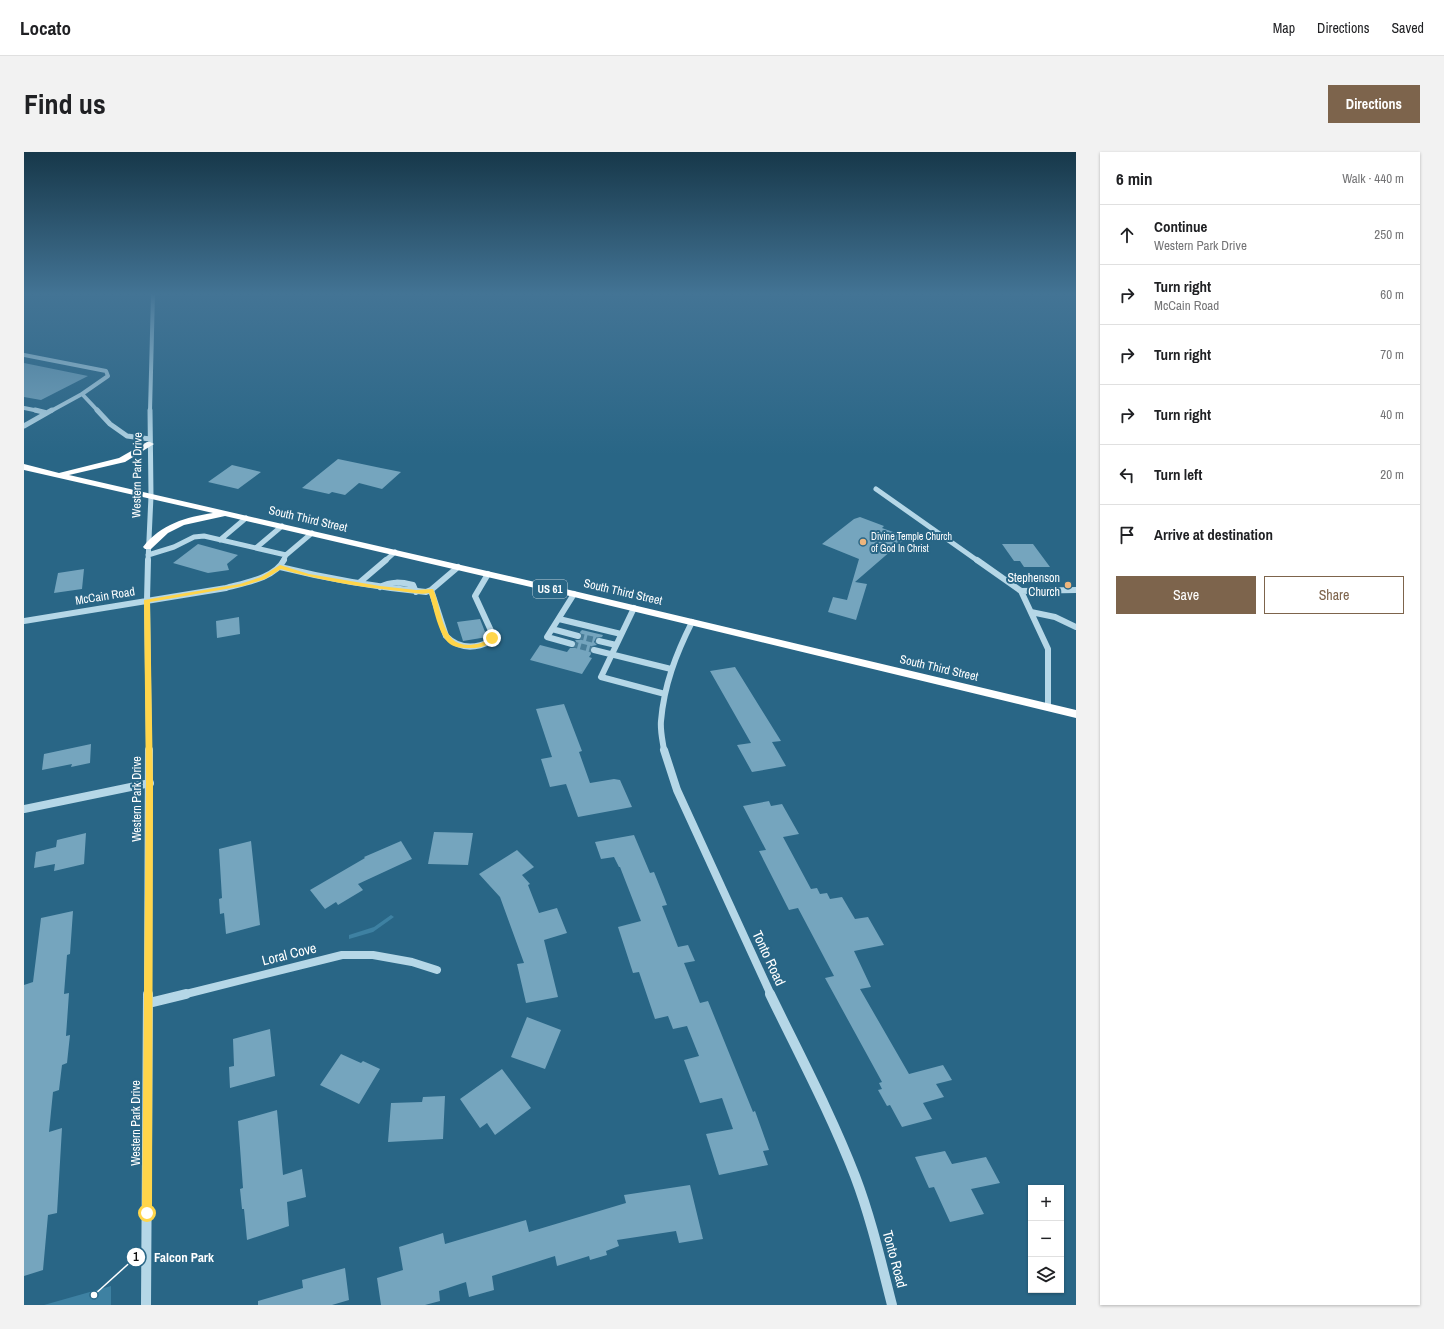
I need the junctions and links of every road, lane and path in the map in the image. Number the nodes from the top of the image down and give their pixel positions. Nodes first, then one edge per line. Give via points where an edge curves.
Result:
1 (151, 348) edge
2 (24, 355) edge
3 (82, 394) junction
4 (24, 408) edge
5 (47, 413) junction
6 (25, 425) edge
7 (150, 441) junction
8 (24, 467) edge
9 (58, 474) junction
10 (876, 489) dead end
11 (151, 496) junction
12 (228, 514) junction
13 (246, 518) junction
14 (282, 526) junction
15 (312, 533) junction
16 (220, 540) junction
17 (256, 548) junction
18 (148, 551) junction
19 (395, 552) junction
20 (286, 555) junction
21 (280, 567) junction
22 (458, 567) junction
23 (488, 574) junction
24 (359, 583) junction
25 (431, 590) junction
26 (1076, 590) edge
27 (1021, 591) junction
28 (574, 594) junction
29 (147, 600) junction
30 (634, 608) junction
31 (1031, 612) junction
32 (559, 618) junction
33 (24, 621) edge
34 (692, 622) junction
35 (1076, 627) edge
36 (552, 629) junction
37 (621, 634) junction
38 (578, 636) tunnel mouth
39 (599, 641) tunnel mouth
40 (572, 644) tunnel mouth
41 (616, 645) junction
42 (594, 650) tunnel mouth
43 (611, 655) junction
44 (671, 669) junction
45 (665, 694) junction
46 (1048, 707) junction
47 (1076, 714) edge
48 (150, 783) junction
49 (24, 809) edge
50 (437, 970) dead end
51 (149, 1003) junction
52 (146, 1305) edge
53 (892, 1305) edge

1 - 7 street, Western Park Drive
2 - 3 street via 106,371 108,376
3 - 5 street
3 - 7 street via 110,424 127,436
4 - 5 street
5 - 6 street
7 - 9 highway via 122,460
7 - 11 street, Western Park Drive
8 - 9 highway, South Third Street / US 61
9 - 11 highway, South Third Street / US 61
10 - 27 street
11 - 12 highway, South Third Street / US 61
11 - 18 street, Western Park Drive
12 - 13 highway, South Third Street / US 61
12 - 18 highway via 179,522 159,534
13 - 14 highway, South Third Street / US 61
13 - 16 street
14 - 15 highway, South Third Street / US 61
14 - 17 street
15 - 19 highway, South Third Street / US 61
15 - 20 street
16 - 17 street
16 - 18 street via 204,536 194,537 174,547
17 - 20 street
18 - 29 street, Western Park Drive
19 - 22 highway, South Third Street / US 61
19 - 24 street
20 - 21 street
21 - 24 street via 308,575
21 - 29 street, McCain Road via 263,578 241,585
22 - 23 highway, South Third Street / US 61
22 - 25 street
23 - 25 street via 475,596 493,635 491,641 483,645 458,646 448,640
23 - 28 highway, South Third Street / US 61
24 - 25 street via 380,588 388,583 397,582 413,585 416,592
26 - 27 street
27 - 31 street
28 - 30 highway, South Third Street / US 61
28 - 32 street
29 - 33 street, McCain Road
29 - 48 street, Western Park Drive
30 - 34 highway, South Third Street / US 61
30 - 37 street
31 - 35 street via 1056,617
31 - 46 street via 1048,649
32 - 36 street
32 - 37 street
34 - 44 street, Tonto Road
34 - 46 highway, South Third Street / US 61
36 - 38 street
36 - 40 street via 547,637
37 - 41 street
39 - 41 street
41 - 43 street
42 - 43 street
43 - 44 street
43 - 45 street via 601,678
44 - 45 street, Tonto Road
45 - 53 street, Tonto Road via 661,722 664,755 677,790 855,1176 868,1214
46 - 47 highway, South Third Street / US 61
48 - 49 street
48 - 51 street, Western Park Drive
50 - 51 street, Loral Cove via 412,962 373,955 342,955
51 - 52 street, Western Park Drive

